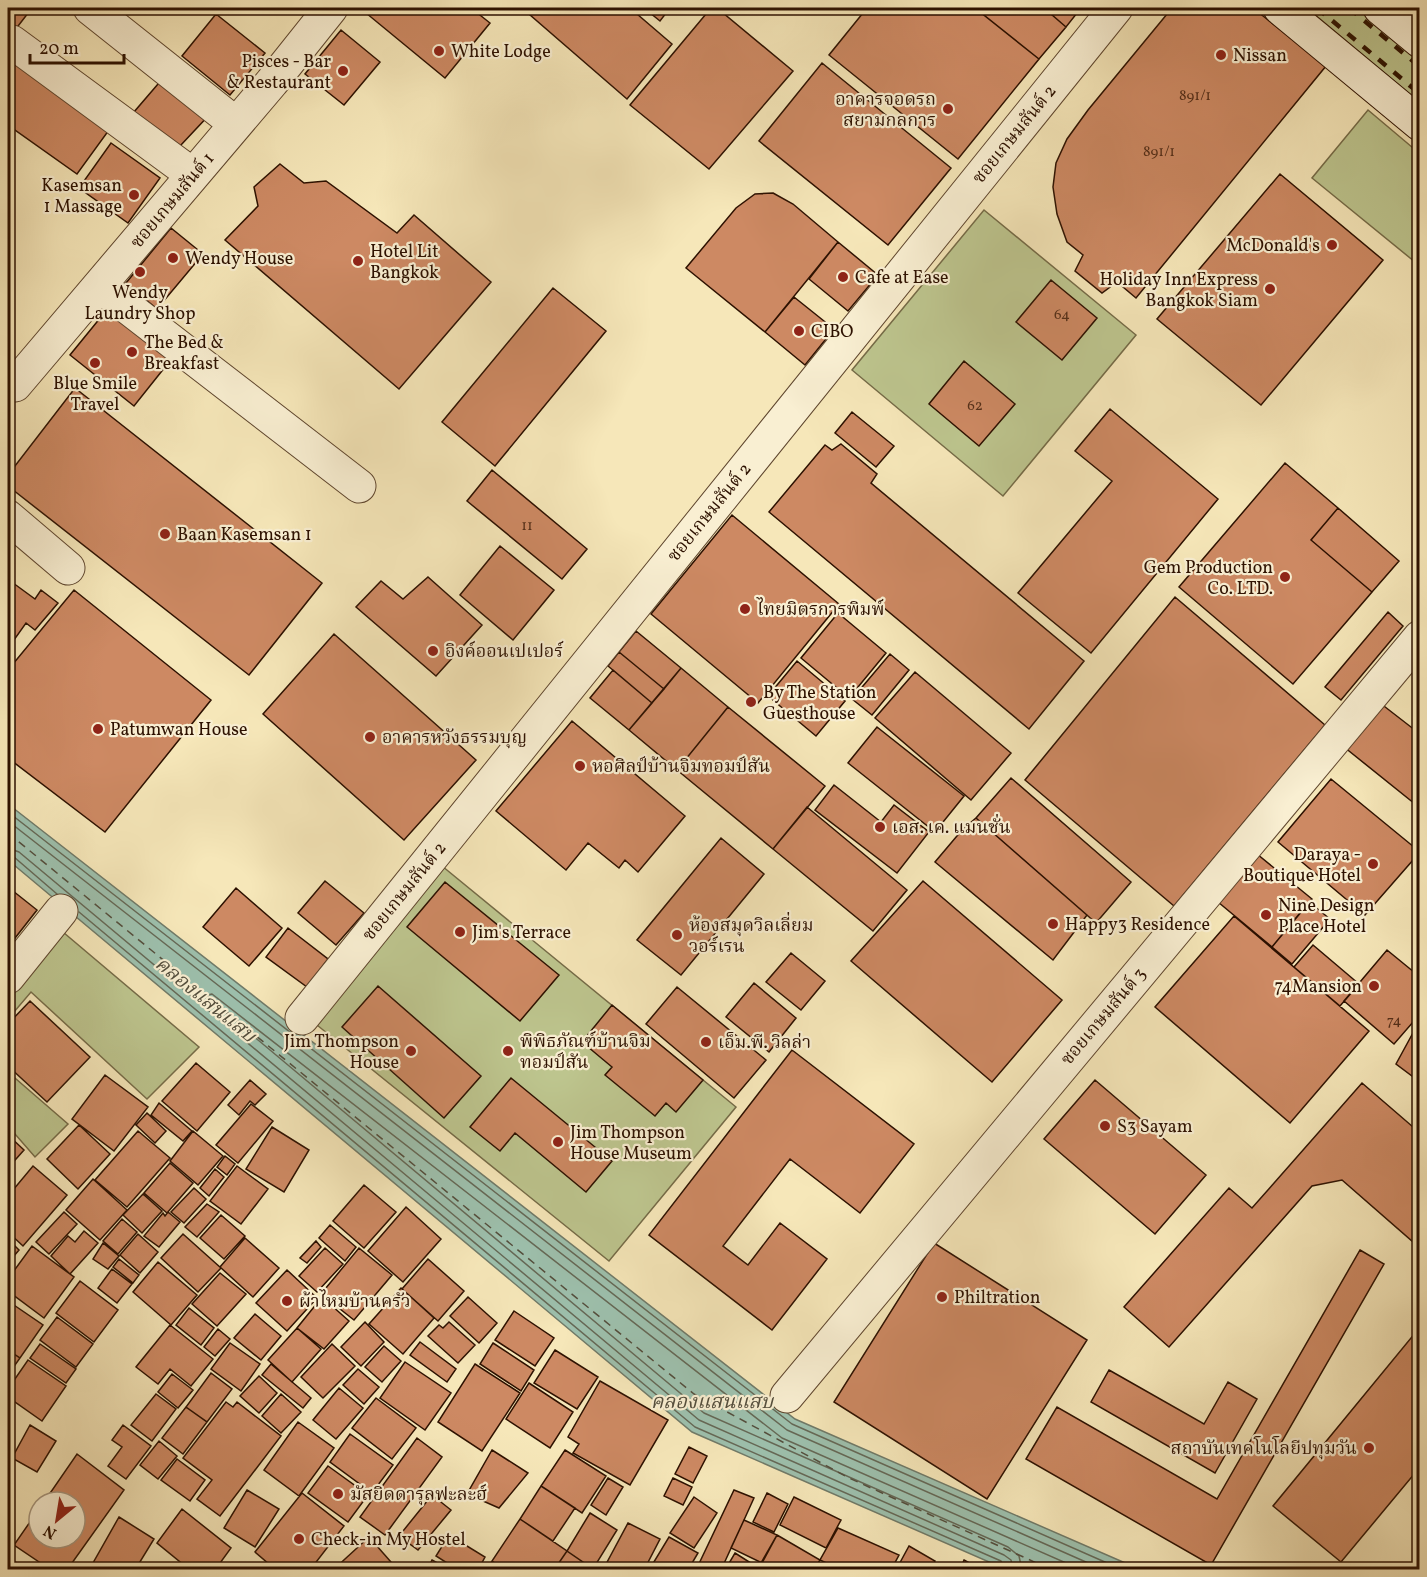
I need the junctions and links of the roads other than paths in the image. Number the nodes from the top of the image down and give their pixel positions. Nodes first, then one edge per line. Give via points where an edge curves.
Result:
1 (90, 8) edge
2 (331, 8) edge
3 (1116, 8) edge
4 (1281, 8) edge
5 (1380, 8) edge
6 (1419, 41) edge
7 (12, 42) dead end
8 (236, 124) junction
9 (1419, 124) edge
10 (194, 175) junction
11 (100, 286) junction
12 (8, 386) edge
13 (359, 486) dead end
14 (8, 517) edge
15 (68, 568) dead end
16 (1419, 637) edge
17 (61, 911) dead end
18 (8, 977) edge
19 (302, 1018) dead end
20 (787, 1396) dead end

1 - 8 street
2 - 8 street, ซอยเกษมสันต์ 1
3 - 19 street, ซอยเกษมสันต์ 2
4 - 9 street
5 - 6 street
7 - 10 street
8 - 10 street, ซอยเกษมสันต์ 1
10 - 11 street, ซอยเกษมสันต์ 1
11 - 12 street, ซอยเกษมสันต์ 1 via 15,385
11 - 13 street
14 - 15 street
16 - 20 street, ซอยเกษมสันต์ 3
17 - 18 street

